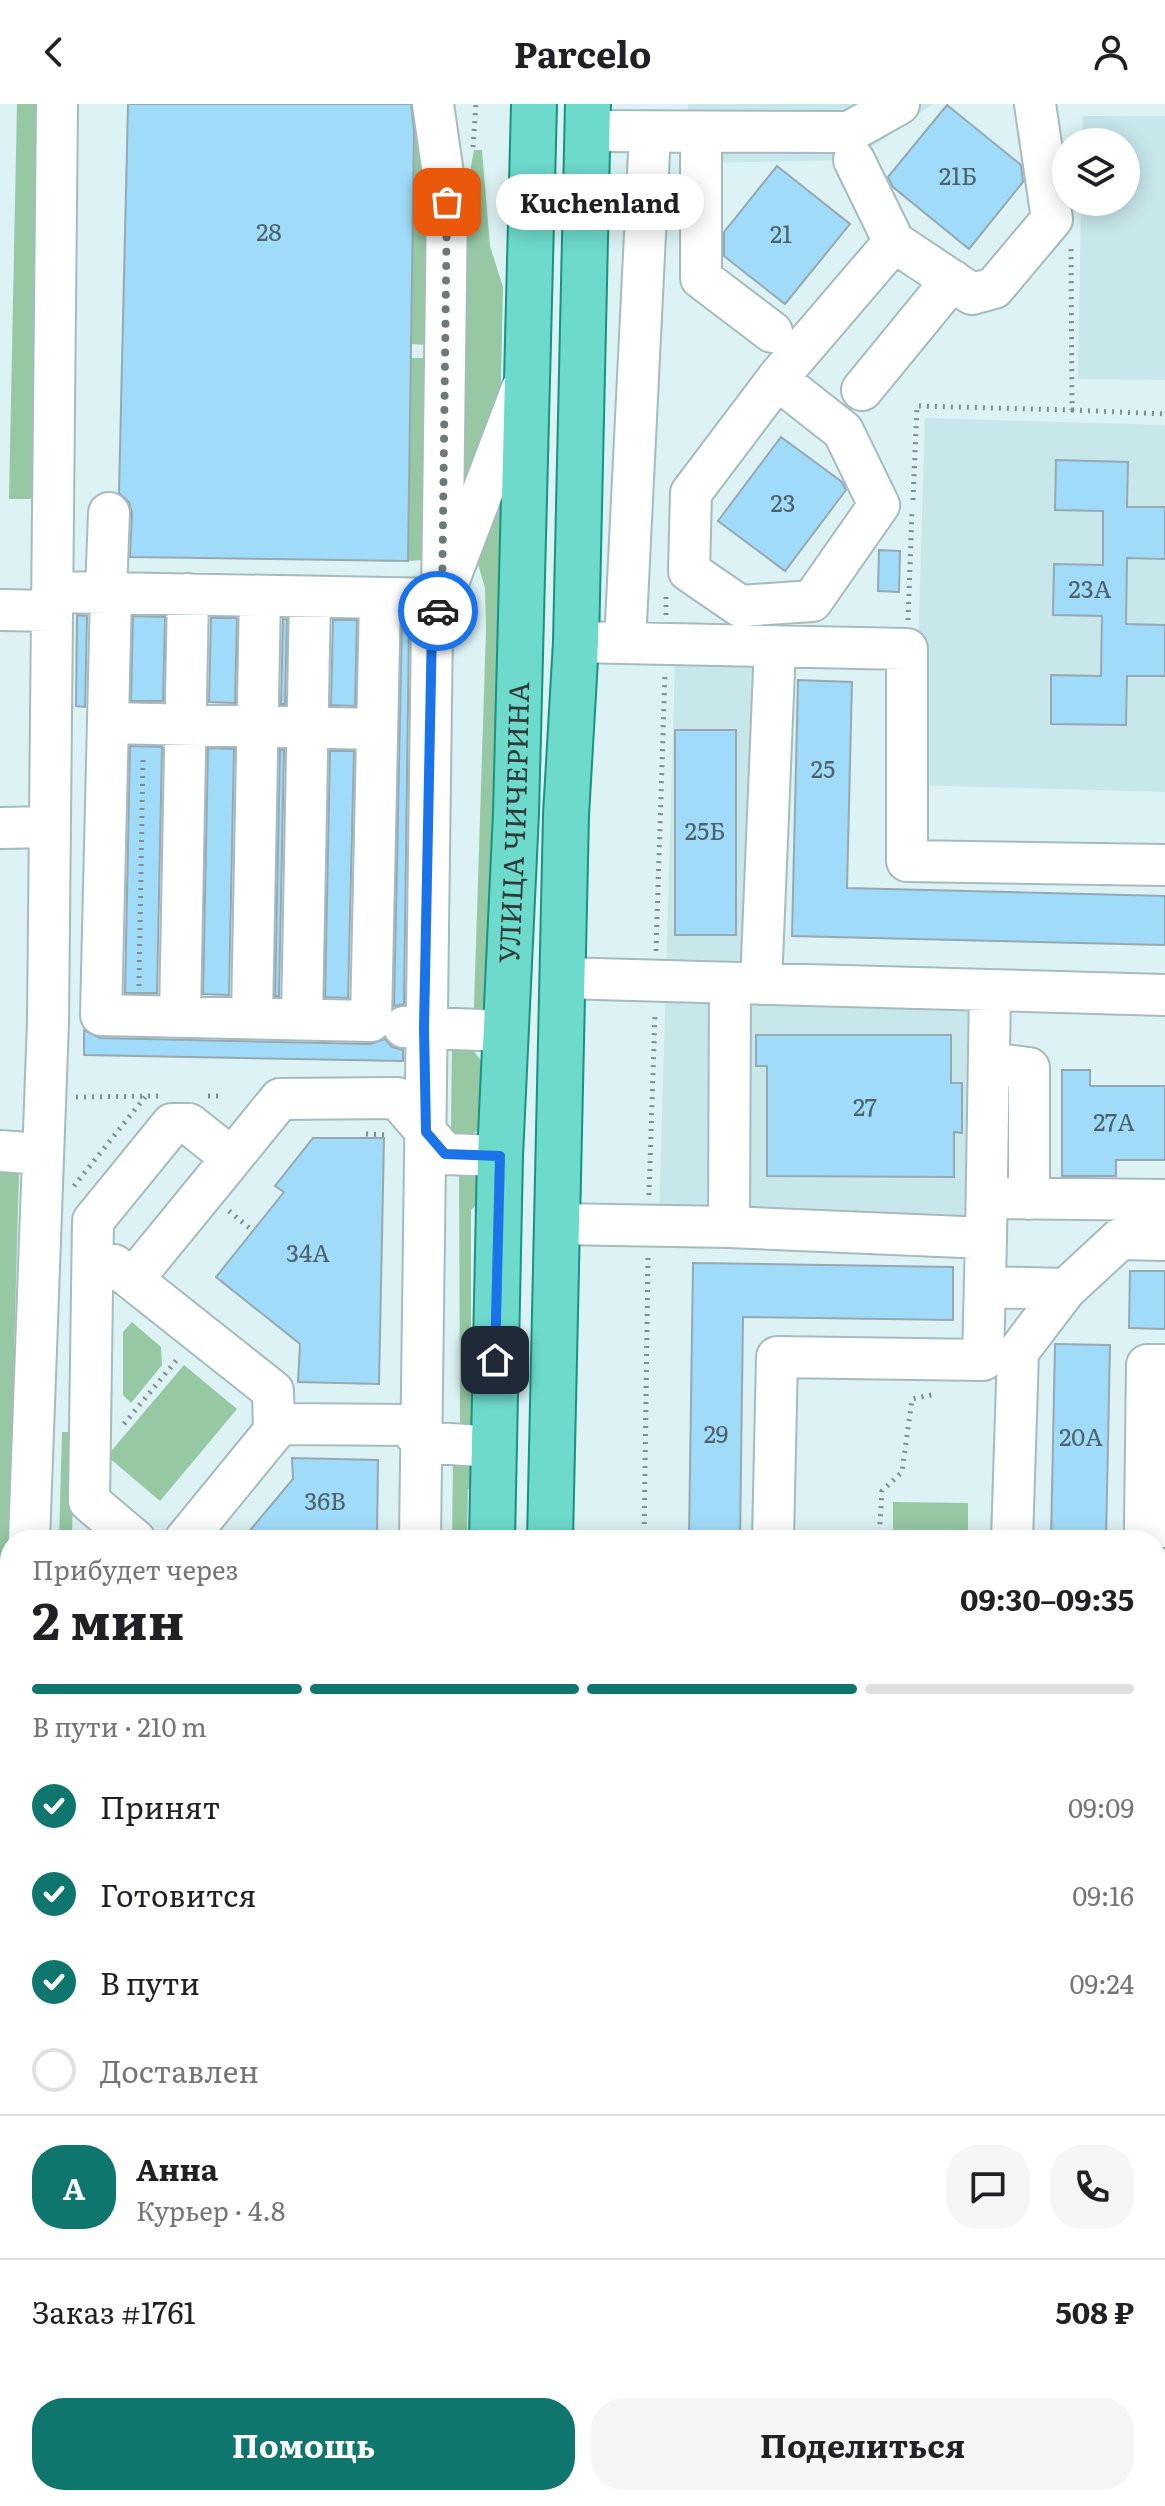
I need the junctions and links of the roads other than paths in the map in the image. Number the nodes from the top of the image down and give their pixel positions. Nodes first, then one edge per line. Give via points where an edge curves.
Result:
1 (57, 104) edge
2 (433, 104) edge
3 (534, 104) edge
4 (899, 104) edge
5 (1035, 104) edge
6 (588, 117) edge
7 (650, 132) junction
8 (701, 132) junction
9 (854, 160) dead end
10 (894, 242) junction
11 (952, 280) junction
12 (772, 332) dead end
13 (527, 373) junction
14 (777, 379) junction
15 (862, 390) dead end
16 (109, 513) dead end
17 (109, 593) junction
18 (188, 594) junction
19 (260, 596) junction
20 (310, 597) junction
21 (380, 598) junction
22 (442, 599) junction
23 (52, 601) junction
24 (740, 606) junction
25 (0, 610) edge
26 (576, 642) junction
27 (625, 643) junction
28 (758, 646) junction
29 (126, 723) junction
30 (186, 725) junction
31 (257, 726) junction
32 (307, 727) junction
33 (377, 729) junction
34 (516, 813) junction
35 (566, 815) junction
36 (50, 827) junction
37 (0, 828) edge
38 (1165, 865) edge
39 (562, 978) junction
40 (746, 983) junction
41 (990, 990) junction
42 (1165, 995) edge
43 (180, 1016) junction
44 (252, 1018) junction
45 (302, 1019) junction
46 (414, 1028) junction
47 (507, 1031) junction
48 (989, 1063) junction
49 (410, 1133) junction
50 (0, 1151) edge
51 (41, 1154) junction
52 (500, 1156) junction
53 (232, 1158) junction
54 (987, 1198) junction
55 (1029, 1199) junction
56 (1165, 1200) edge
57 (557, 1224) junction
58 (729, 1227) junction
59 (986, 1238) junction
60 (1165, 1240) edge
61 (38, 1265) junction
62 (92, 1265) junction
63 (134, 1278) junction
64 (985, 1287) junction
65 (1066, 1289) junction
66 (1165, 1365) edge
67 (288, 1424) dead end
68 (422, 1442) junction
69 (494, 1447) junction
70 (1165, 1527) edge
71 (29, 1530) edge
72 (123, 1530) edge
73 (193, 1530) edge
74 (420, 1530) edge
75 (492, 1530) edge
76 (550, 1530) edge
77 (773, 1530) edge
78 (1012, 1530) edge

1 - 23 street
2 - 22 street via 447,202
3 - 13 main road, УЛИЦА ЧИЧЕРИНА
4 - 8 street via 849,132
5 - 11 street via 1052,219 994,288 972,294
6 - 7 street
6 - 26 main road, УЛИЦА ЧИЧЕРИНА
7 - 8 street
7 - 27 street
8 - 12 street via 701,278
9 - 10 street
10 - 11 street
10 - 14 street
11 - 15 street
13 - 22 street
13 - 34 main road, УЛИЦА ЧИЧЕРИНА
14 - 24 street via 691,493 689,571
14 - 24 street via 843,431 879,505 812,601
16 - 17 street
17 - 18 street
17 - 23 street
17 - 29 street
18 - 19 street
18 - 30 street
19 - 20 street
19 - 31 street
20 - 21 street
20 - 32 street
21 - 22 street
21 - 33 street
22 - 46 street via 432,625
23 - 25 street
23 - 36 street
24 - 28 street
26 - 27 street
26 - 35 main road, УЛИЦА ЧИЧЕРИНА
27 - 28 street
28 - 38 street via 907,649 907,861
28 - 40 street
29 - 30 street
29 - 43 street via 101,1015
30 - 31 street
30 - 43 street
31 - 32 street
31 - 44 street
32 - 33 street
32 - 45 street
33 - 45 street via 371,1021
34 - 35 main road
34 - 47 main road, УЛИЦА ЧИЧЕРИНА
35 - 39 main road, УЛИЦА ЧИЧЕРИНА
36 - 37 street
36 - 51 street via 66,1020
39 - 40 street
39 - 57 main road, УЛИЦА ЧИЧЕРИНА
40 - 41 street
40 - 58 street
41 - 42 street
41 - 48 street
43 - 44 street
44 - 45 street
46 - 47 street
46 - 49 street
47 - 52 main road, УЛИЦА ЧИЧЕРИНА
48 - 54 street
48 - 55 street via 1029,1068
49 - 52 street via 445,1154
49 - 53 street via 397,1098 280,1099
49 - 68 street
50 - 51 street
51 - 61 street
52 - 69 main road, УЛИЦА ЧИЧЕРИНА
53 - 62 street via 189,1124 172,1124 93,1221
53 - 63 street
54 - 55 street
54 - 59 street
55 - 56 street
57 - 58 street
57 - 76 main road, УЛИЦА ЧИЧЕРИНА
58 - 59 street
59 - 64 street
60 - 65 street via 1120,1239
61 - 62 street
61 - 71 street
62 - 63 street via 118,1265
62 - 72 street via 89,1501
63 - 73 street via 273,1391 274,1431
64 - 65 street
64 - 77 street via 983,1360 777,1357
65 - 78 street via 1018,1352
66 - 70 street via 1147,1365 1145,1526
67 - 68 street via 407,1425
68 - 69 street
68 - 74 street
69 - 75 main road, УЛИЦА ЧИЧЕРИНА

